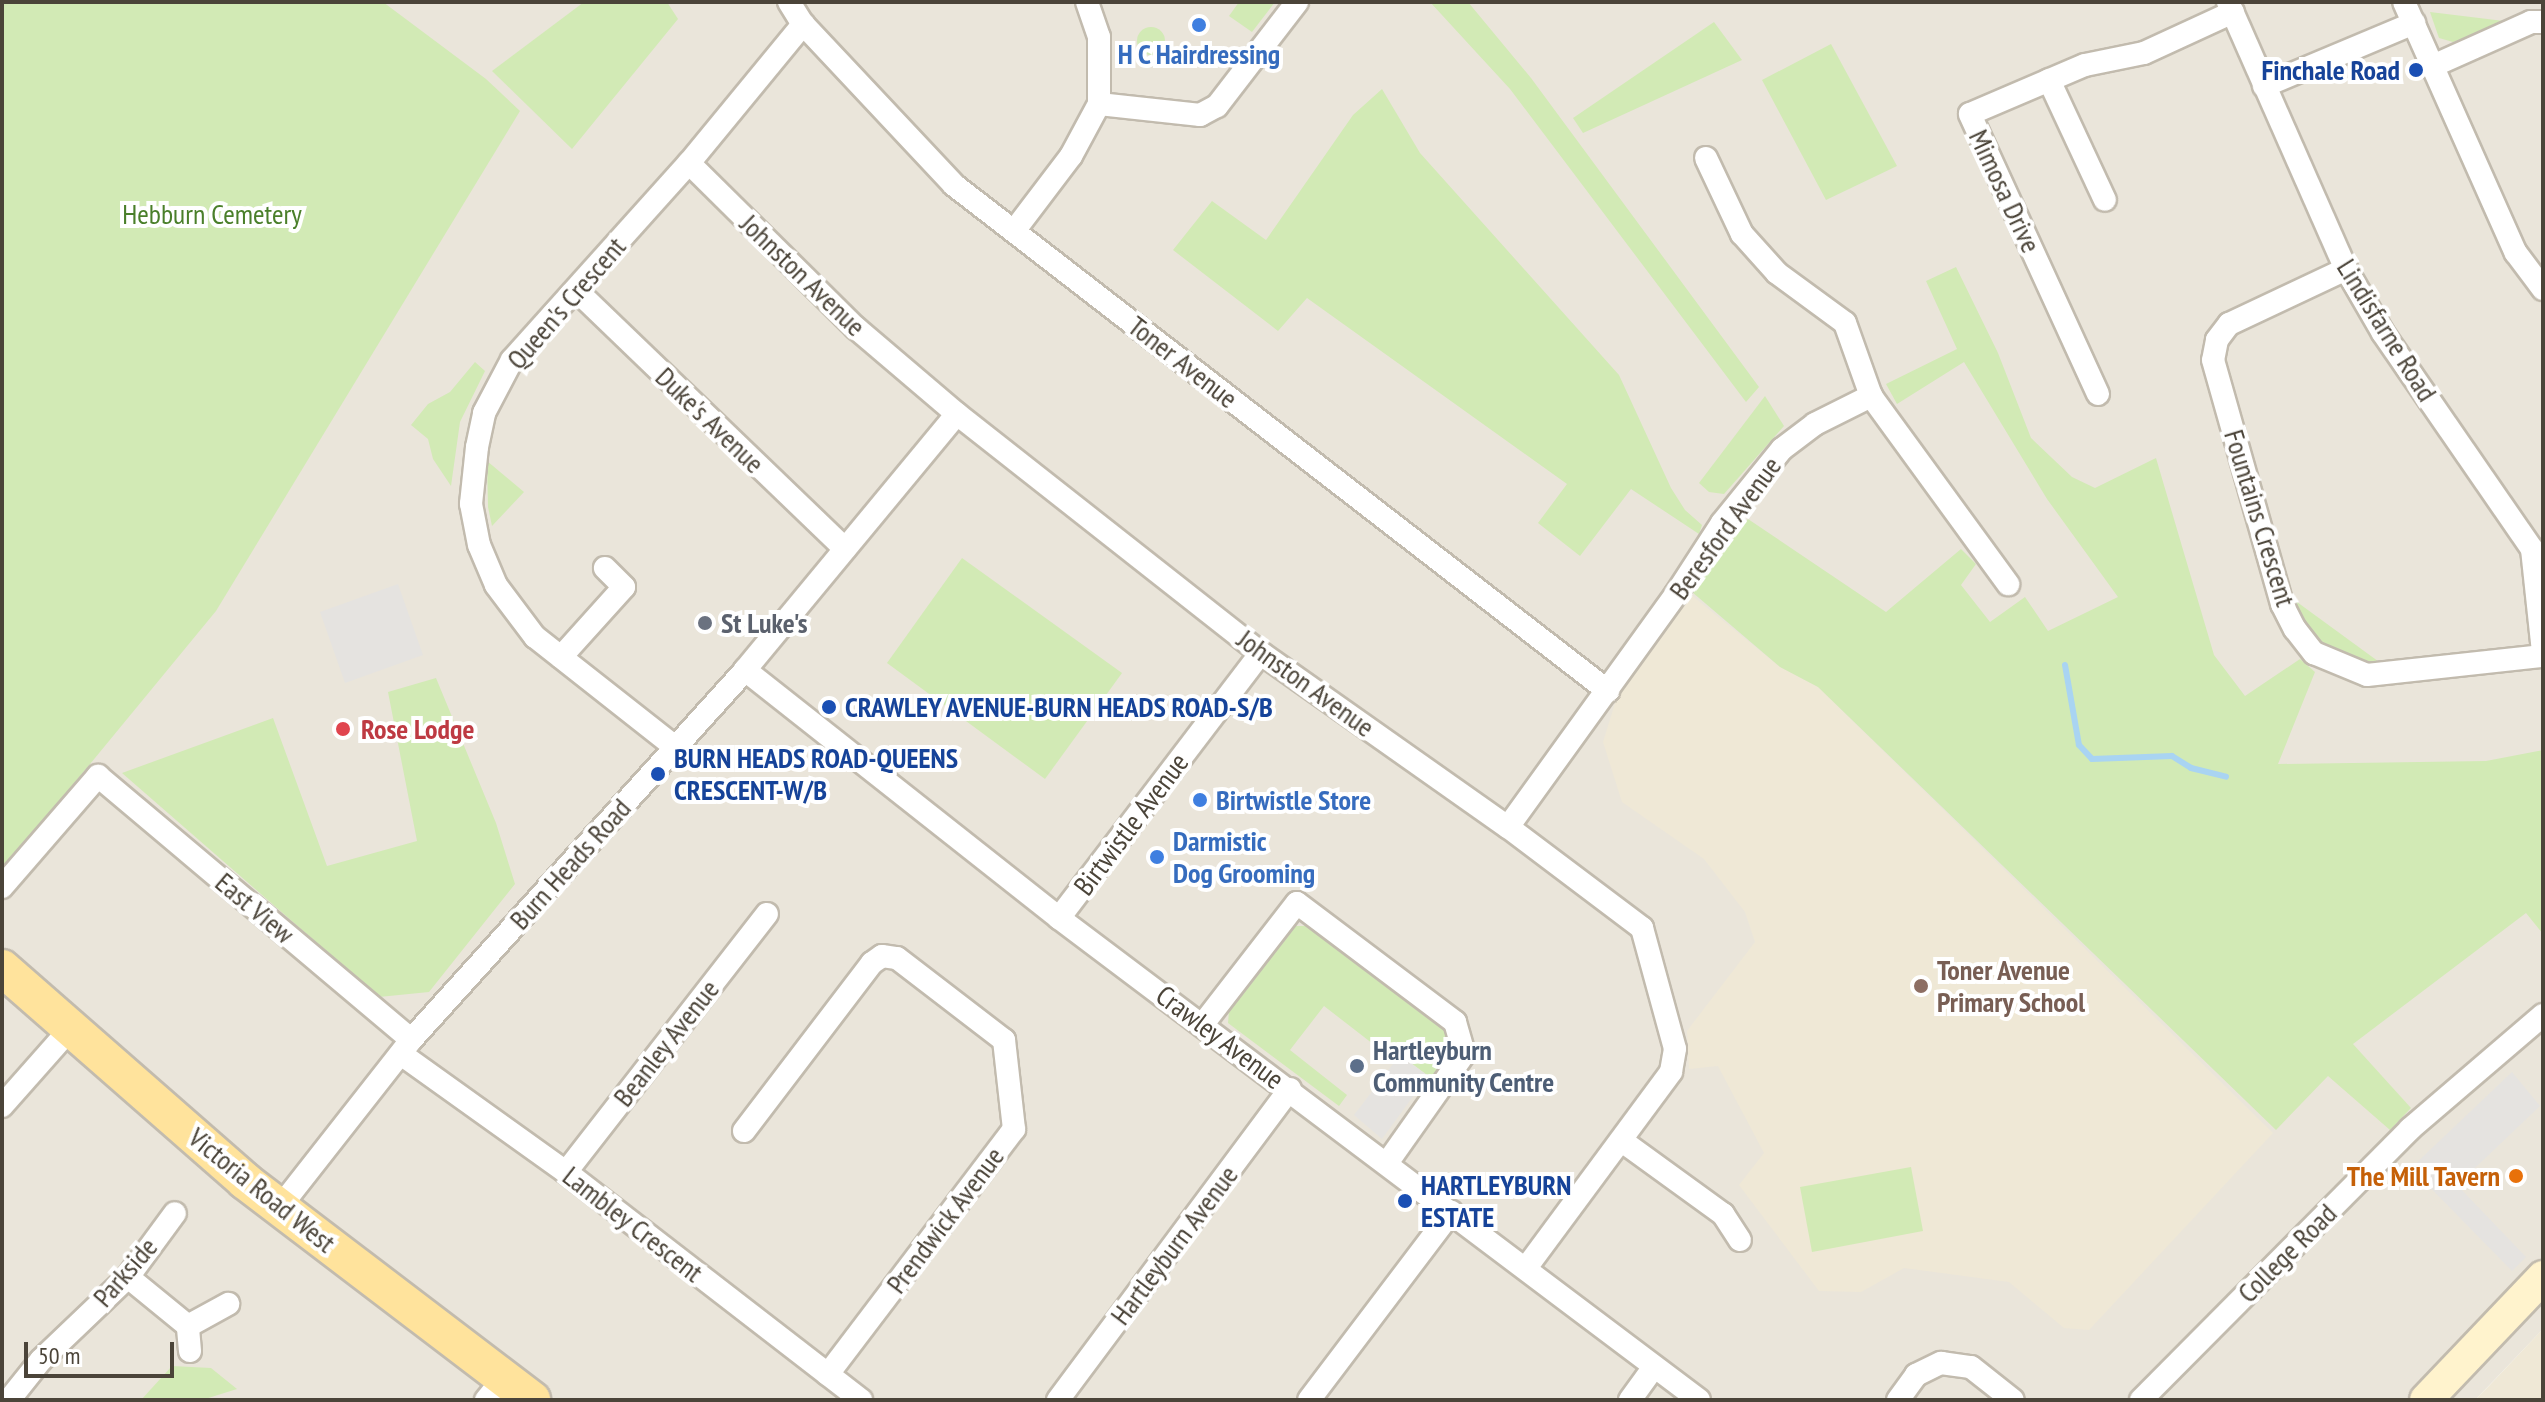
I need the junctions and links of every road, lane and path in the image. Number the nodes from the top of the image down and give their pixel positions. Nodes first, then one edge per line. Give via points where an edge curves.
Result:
1 (789, 2) edge
2 (1087, 2) edge
3 (1297, 2) edge
4 (2230, 7) edge
5 (2409, 12) edge
6 (2543, 22) edge
7 (803, 24) junction
8 (2435, 65) junction
9 (2049, 80) junction
10 (2264, 86) junction
11 (1099, 104) junction
12 (1706, 158) dead end
13 (689, 163) junction
14 (2105, 200) dead end
15 (1014, 231) junction
16 (2346, 269) junction
17 (2543, 289) edge
18 (576, 290) junction
19 (2098, 394) dead end
20 (1871, 396) junction
21 (957, 414) junction
22 (845, 549) junction
23 (605, 568) dead end
24 (2008, 584) dead end
25 (1261, 653) junction
26 (2543, 654) edge
27 (561, 657) junction
28 (745, 670) junction
29 (1608, 691) junction
30 (675, 747) junction
31 (1508, 827) junction
32 (2, 887) edge
33 (767, 914) dead end
34 (1059, 918) junction
35 (2, 968) edge
36 (2543, 1015) edge
37 (1203, 1024) junction
38 (72, 1027) junction
39 (406, 1047) junction
40 (1290, 1089) junction
41 (2, 1106) edge
42 (744, 1131) dead end
43 (1622, 1141) junction
44 (1387, 1163) junction
45 (566, 1172) junction
46 (280, 1207) junction
47 (1451, 1212) junction
48 (175, 1213) dead end
49 (1740, 1240) dead end
50 (1526, 1268) junction
51 (128, 1277) junction
52 (2543, 1277) edge
53 (228, 1304) dead end
54 (188, 1326) junction
55 (190, 1351) dead end
56 (1654, 1367) junction
57 (828, 1374) junction
58 (495, 1389) edge
59 (9, 1400) edge
60 (532, 1400) edge
61 (861, 1400) edge
62 (1058, 1400) edge
63 (1309, 1400) edge
64 (1630, 1400) edge
65 (1699, 1400) edge
66 (1898, 1400) edge
67 (2013, 1400) edge
68 (2141, 1400) edge
69 (2426, 1400) edge

1 - 7 street, Toner Avenue
2 - 11 street via 1099,37
3 - 11 street via 1217,106 1200,115
4 - 9 street, Mimosa Drive via 2144,53 2085,65
4 - 10 street, Lindisfarne Road
5 - 8 street
5 - 10 street
6 - 8 street via 2531,22
7 - 13 street, Queen's Crescent
7 - 15 street, Toner Avenue via 954,185
8 - 17 street via 2516,253
9 - 14 street
9 - 19 street, Mimosa Drive via 1970,114
10 - 16 street, Lindisfarne Road
11 - 15 street via 1071,156
12 - 20 street via 1742,234 1777,273 1845,323
13 - 18 street, Queen's Crescent
13 - 21 street, Johnston Avenue via 856,328
15 - 29 street, Toner Avenue
16 - 26 street, Lindisfarne Road via 2383,333 2532,549
16 - 26 street, Fountains Crescent via 2229,324 2217,340 2213,360 2288,616 2314,653 2367,675
18 - 22 street, Duke's Avenue
18 - 27 street, Queen's Crescent via 512,360 484,413 471,504 479,545 496,585 535,637
20 - 24 street
20 - 29 street, Beresford Avenue via 1815,424 1782,449 1722,523
21 - 22 street, Burn Heads Road
21 - 25 street, Johnston Avenue
22 - 28 street, Burn Heads Road
23 - 27 street via 624,587
25 - 31 street, Johnston Avenue
25 - 34 street, Birtwistle Avenue
27 - 30 street, Queen's Crescent
28 - 30 street, Burn Heads Road
28 - 34 street, Crawley Avenue
29 - 31 street, Beresford Avenue
30 - 39 street, Burn Heads Road
31 - 43 street, Johnston Avenue via 1642,928 1675,1049 1671,1072
32 - 39 street, East View via 98,776
33 - 45 street, Beanley Avenue
34 - 37 street, Crawley Avenue
35 - 38 main road, Victoria Road West
36 - 68 street, College Road via 2410,1129
37 - 40 street, Crawley Avenue
37 - 44 street via 1297,903 1443,1012 1455,1022 1464,1054
38 - 41 street
38 - 46 main road, Victoria Road West
39 - 45 street, Lambley Crescent
39 - 46 street, Burn Heads Road
40 - 44 street, Crawley Avenue
40 - 62 street, Hartleyburn Avenue
42 - 57 street, Prendwick Avenue via 882,956 897,958 1004,1040 1014,1129
43 - 49 street via 1723,1214
43 - 50 street, Johnston Avenue
44 - 47 street, Crawley Avenue
45 - 57 street, Lambley Crescent
46 - 58 main road, Victoria Road West
47 - 50 street, Crawley Avenue
47 - 63 street
48 - 51 street, Parkside
50 - 56 street, Crawley Avenue
51 - 54 street
51 - 59 street, Parkside via 41,1360
52 - 69 main road
53 - 54 street
54 - 55 street
56 - 64 street
56 - 65 street, Crawley Avenue
57 - 61 street, Lambley Crescent
58 - 60 main road, Victoria Road West
66 - 67 street via 1916,1375 1941,1363 1971,1367

